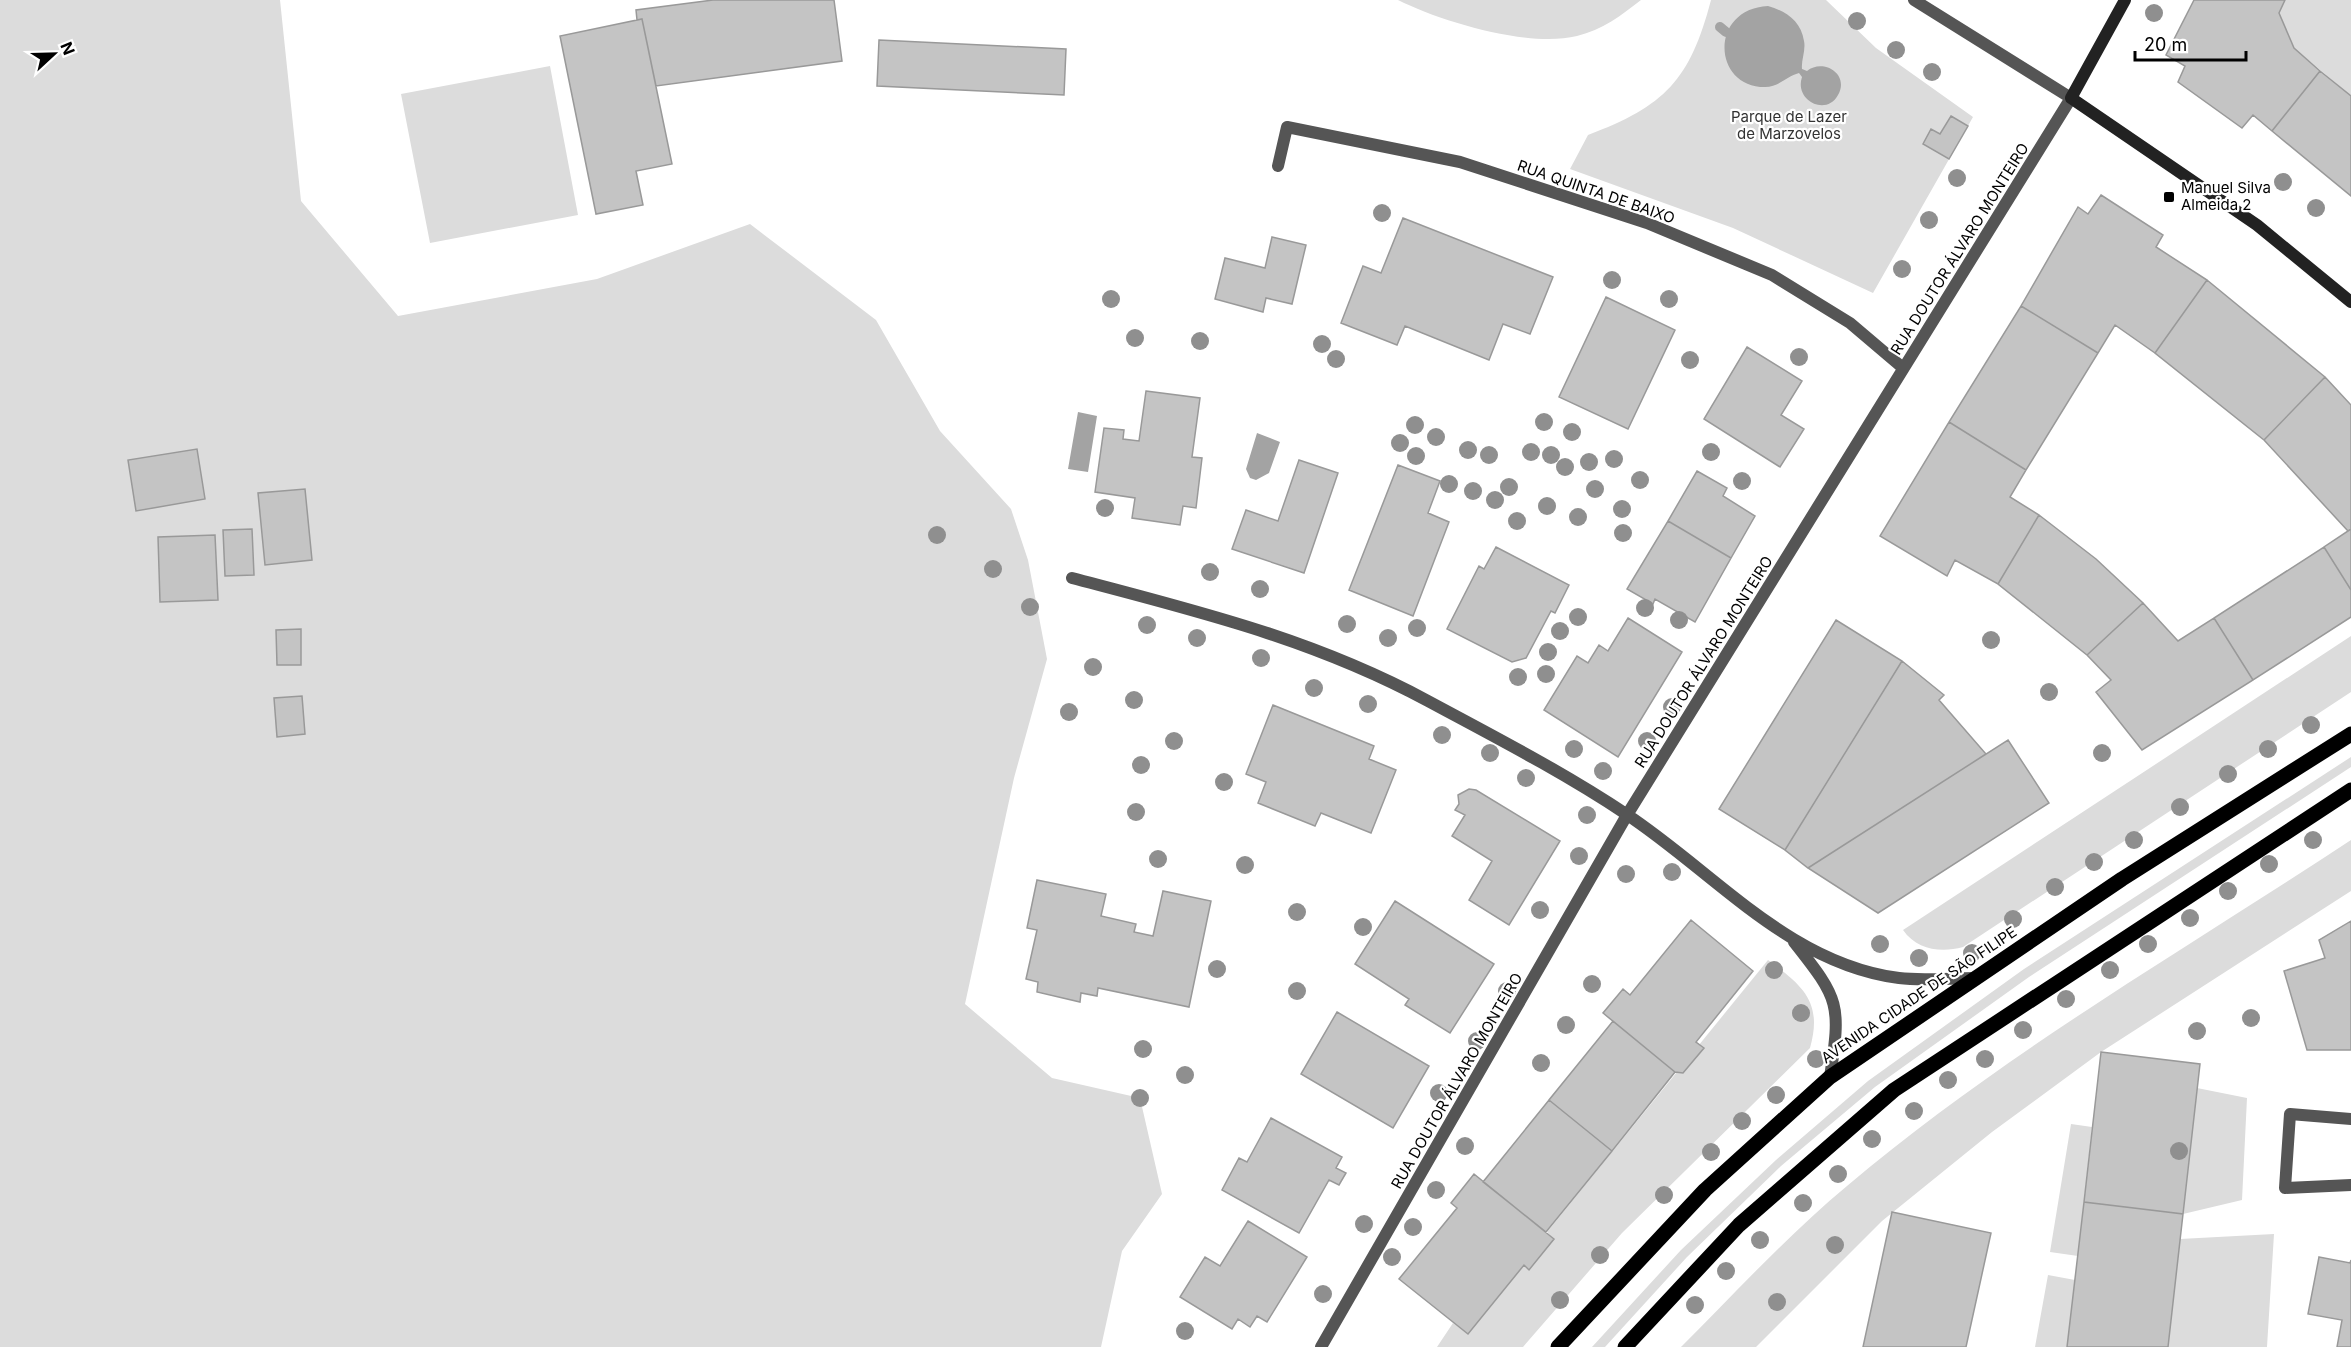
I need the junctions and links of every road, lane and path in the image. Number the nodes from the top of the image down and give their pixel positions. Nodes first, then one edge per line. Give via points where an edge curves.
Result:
1 (1914, 0) edge
2 (2125, 0) edge
3 (2071, 98) junction
4 (1278, 166) dead end
5 (2351, 302) edge
6 (1903, 368) junction
7 (1072, 578) dead end
8 (2351, 734) edge
9 (2351, 790) edge
10 (1627, 815) junction
11 (1791, 939) junction
12 (1975, 978) junction
13 (1830, 1077) junction
14 (2351, 1119) edge
15 (2351, 1185) edge
16 (1321, 1347) edge
17 (1558, 1347) edge
18 (1625, 1347) edge

1 - 3 street
2 - 3 street, RUA DOUTOR ÁLVARO MONTEIRO
3 - 5 street via 2257,225
3 - 6 street, RUA DOUTOR ÁLVARO MONTEIRO
4 - 6 street, RUA QUINTA DE BAIXO via 1287,127 1471,166 1647,223 1772,274 1850,323
6 - 10 street, RUA DOUTOR ÁLVARO MONTEIRO
7 - 10 street via 1234,620 1307,645 1425,700
8 - 12 main road, AVENIDA CIDADE DE SÃO FILIPE via 2122,879
9 - 18 main road via 1894,1090 1739,1225
10 - 11 street
10 - 16 street, RUA DOUTOR ÁLVARO MONTEIRO
11 - 12 street via 1857,969 1900,978
11 - 13 street via 1827,984 1836,1009 1838,1027
12 - 13 main road, AVENIDA CIDADE DE SÃO FILIPE
13 - 17 main road, AVENIDA CIDADE DE SÃO FILIPE via 1705,1190
14 - 15 street via 2290,1114 2285,1188

